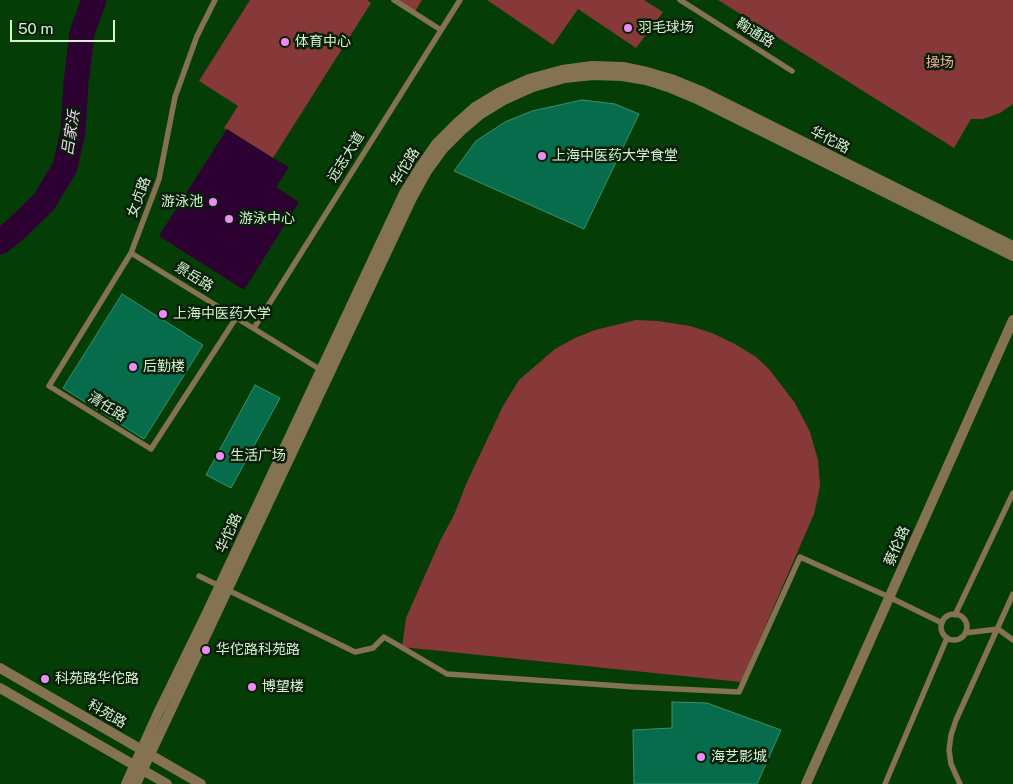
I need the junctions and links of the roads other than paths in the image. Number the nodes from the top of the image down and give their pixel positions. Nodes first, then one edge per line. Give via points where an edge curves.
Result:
1 (215, 0) edge
2 (394, 0) edge
3 (460, 0) edge
4 (680, 0) edge
5 (441, 30) junction
6 (792, 71) dead end
7 (1013, 246) edge
8 (131, 253) junction
9 (1013, 256) edge
10 (236, 318) junction
11 (1013, 320) edge
12 (254, 328) junction
13 (321, 370) junction
14 (49, 386) joint
15 (1013, 493) edge
16 (199, 576) dead end
17 (223, 588) junction
18 (1013, 594) edge
19 (889, 597) junction
20 (955, 615) junction
21 (942, 623) junction
22 (998, 629) junction
23 (965, 633) junction
24 (947, 638) junction
25 (1013, 640) edge
26 (0, 668) edge
27 (0, 688) edge
28 (146, 752) junction
29 (139, 768) junction
30 (126, 784) edge
31 (136, 784) edge
32 (167, 784) edge
33 (201, 784) edge
34 (806, 784) edge
35 (885, 784) edge
36 (960, 784) edge

1 - 8 lane, 女贞路 via 197,36 175,97 159,179
2 - 5 lane
3 - 5 lane, 远志大道
4 - 6 lane, 鞠通路
5 - 12 lane, 远志大道
7 - 13 street, 华佗路 via 671,79 623,68 592,66 562,70 500,92 475,107 436,144 404,194
8 - 10 lane, 景岳路
8 - 14 lane, 女贞路
9 - 17 street, 华佗路 via 668,87 622,76 593,75 565,78 533,87 481,114 443,150 427,171
10 - 12 lane, 景岳路
10 - 14 lane, 清任路 via 151,449
11 - 19 street, 蔡伦路
12 - 13 lane, 景岳路
13 - 17 street, 华佗路
15 - 20 lane
16 - 17 lane
17 - 19 lane via 355,652 373,648 384,637 447,674 739,692 800,557
17 - 28 street, 华佗路
18 - 22 lane
19 - 21 lane
19 - 34 street, 蔡伦路
20 - 21 lane
20 - 23 lane via 965,621
21 - 24 lane via 942,632
22 - 23 lane
22 - 25 lane
22 - 36 lane via 951,735 951,764
23 - 24 lane via 960,639
24 - 35 lane
26 - 28 street, 科苑路
27 - 29 street
28 - 29 street, 华佗路
28 - 33 street, 科苑路
29 - 30 street, 华佗路
29 - 31 street, 华佗路
29 - 32 street

